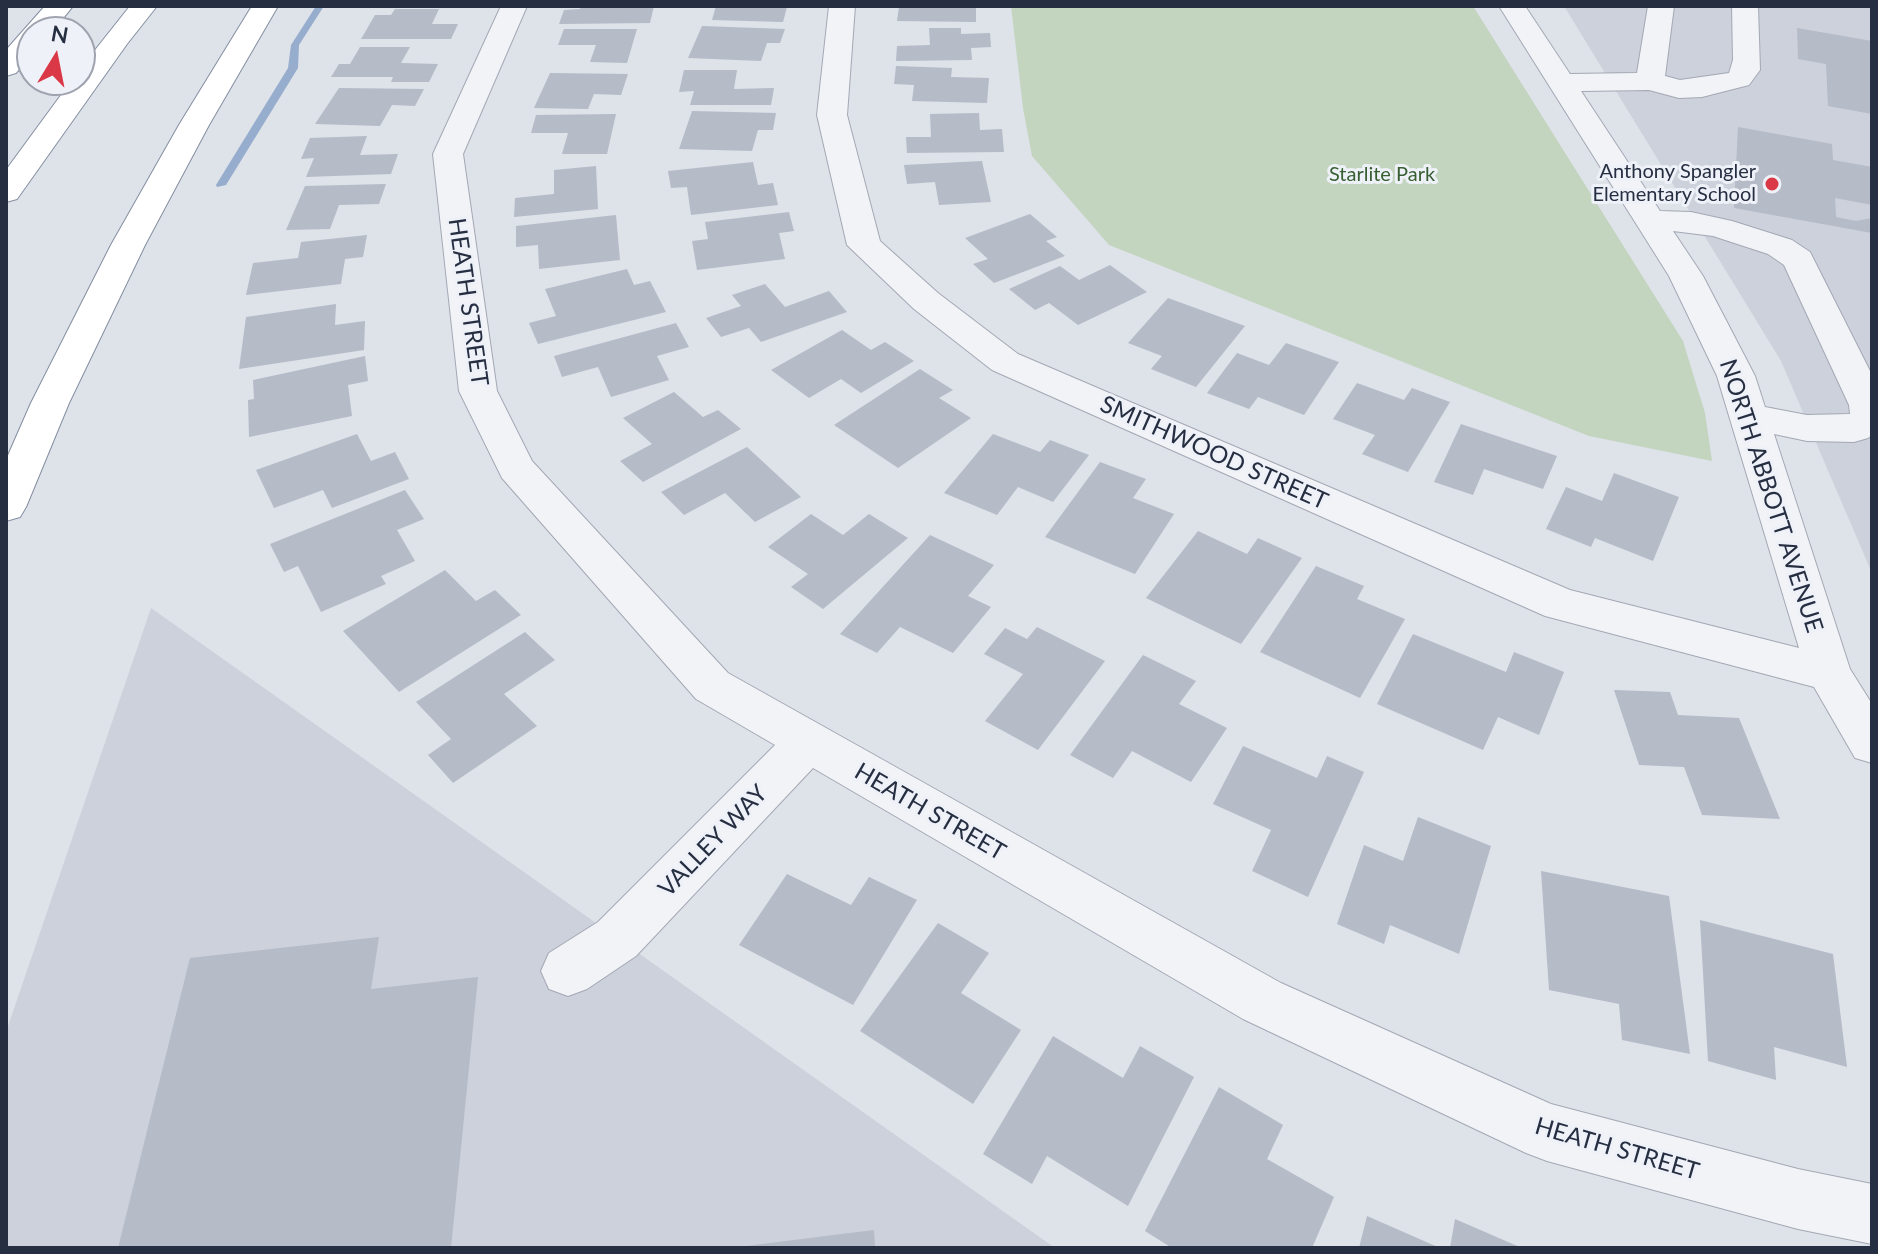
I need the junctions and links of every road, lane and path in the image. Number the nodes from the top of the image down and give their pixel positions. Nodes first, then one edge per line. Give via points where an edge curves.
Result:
1 (144, 6) edge
2 (265, 6) edge
3 (514, 6) edge
4 (842, 6) edge
5 (1512, 6) edge
6 (1661, 6) edge
7 (1745, 6) edge
8 (1650, 81) junction
9 (1562, 83) junction
10 (6, 192) edge
11 (1650, 220) junction
12 (1749, 417) junction
13 (6, 507) edge
14 (1829, 673) junction
15 (808, 742) junction
16 (1872, 744) edge
17 (568, 971) dead end
18 (1872, 1214) edge

1 - 10 highway
2 - 13 highway via 128,245 50,403
3 - 15 street, HEATH STREET via 448,154 478,391 516,468 712,686
4 - 14 street, SMITHWOOD STREET via 832,115 864,245 1005,362 1560,604
5 - 9 street, NORTH ABBOTT AVENUE
6 - 8 street
7 - 8 street via 1747,60 1739,79 1691,89
8 - 9 street
9 - 11 street, NORTH ABBOTT AVENUE
11 - 12 street, NORTH ABBOTT AVENUE via 1686,276 1736,376
11 - 12 street via 1720,228 1780,247 1798,259 1870,419 1854,429 1807,428
12 - 14 street, NORTH ABBOTT AVENUE
14 - 16 street, NORTH ABBOTT AVENUE
15 - 17 street, VALLEY WAY via 617,939
15 - 18 street, HEATH STREET via 1262,1001 1547,1132

